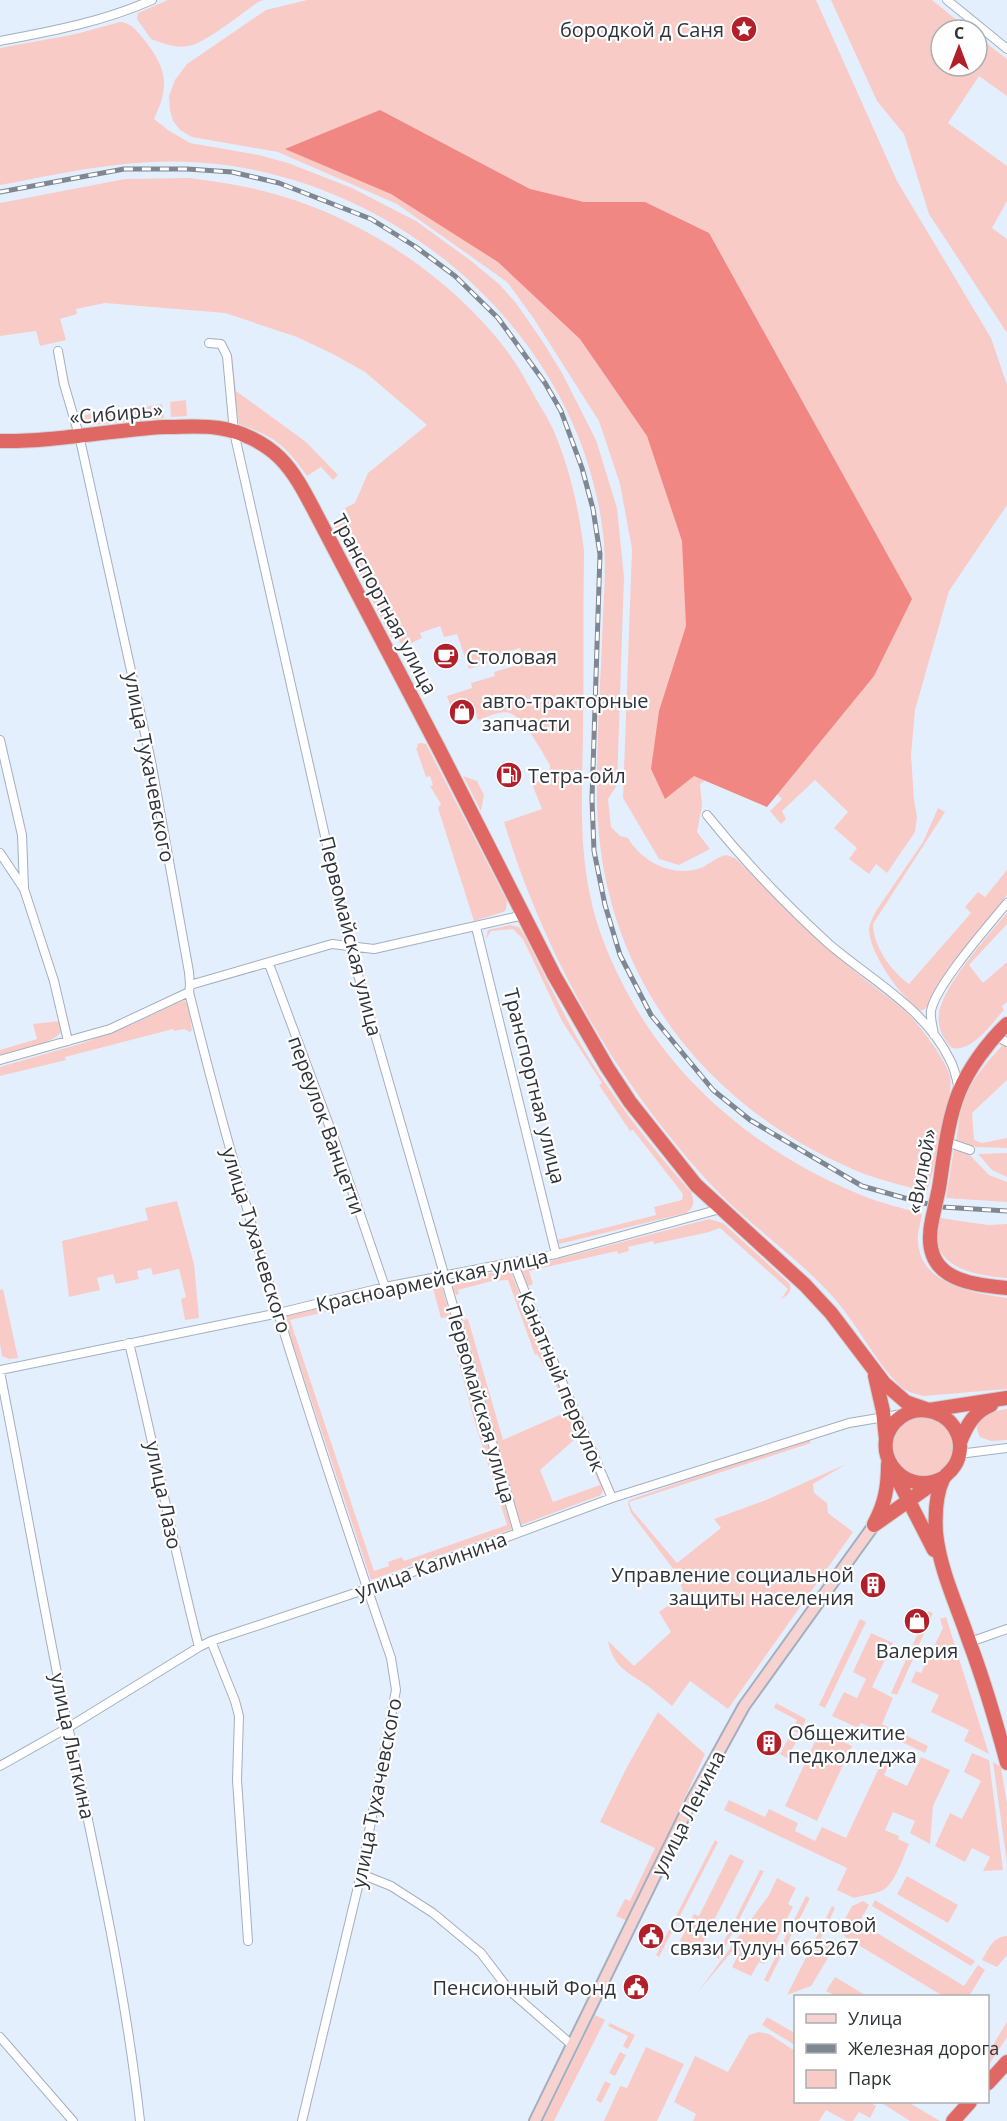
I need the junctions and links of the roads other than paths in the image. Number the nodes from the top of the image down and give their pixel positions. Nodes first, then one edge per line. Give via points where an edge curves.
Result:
1 (152, 0) edge
2 (947, 0) edge
3 (0, 41) edge
4 (1007, 49) edge
5 (209, 343) dead end
6 (58, 351) dead end
7 (234, 432) junction
8 (79, 435) junction
9 (0, 441) edge
10 (0, 740) edge
11 (707, 815) dead end
12 (0, 853) edge
13 (24, 889) junction
14 (1007, 903) edge
15 (524, 915) junction
16 (476, 927) junction
17 (350, 947) junction
18 (269, 964) junction
19 (189, 989) junction
20 (1007, 1024) edge
21 (935, 1036) junction
22 (1001, 1039) edge
23 (68, 1041) junction
24 (0, 1060) edge
25 (959, 1090) junction
26 (947, 1142) junction
27 (970, 1150) dead end
28 (720, 1209) junction
29 (556, 1254) junction
30 (514, 1264) junction
31 (444, 1276) junction
32 (385, 1287) junction
33 (1007, 1288) edge
34 (279, 1313) junction
35 (129, 1342) junction
36 (873, 1368) junction
37 (0, 1371) edge
38 (929, 1410) junction
39 (909, 1413) junction
40 (884, 1417) junction
41 (959, 1448) junction
42 (1007, 1448) edge
43 (887, 1453) junction
44 (940, 1480) junction
45 (612, 1498) junction
46 (910, 1500) junction
47 (874, 1525) junction
48 (518, 1532) junction
49 (940, 1560) junction
50 (367, 1589) junction
51 (1007, 1629) edge
52 (211, 1641) junction
53 (970, 1642) junction
54 (199, 1647) junction
55 (69, 1727) junction
56 (1007, 1763) edge
57 (0, 1766) edge
58 (361, 1874) junction
59 (248, 1941) dead end
60 (0, 2037) edge
61 (572, 2045) junction
62 (1007, 2062) edge
63 (989, 2081) edge
64 (969, 2103) edge
65 (73, 2121) edge
66 (140, 2121) edge
67 (302, 2121) edge
68 (535, 2121) edge
69 (953, 2121) edge

1 - 3 street via 80,26
2 - 4 street
5 - 7 street, Первомайская улица via 221,344 227,356
6 - 8 street, улица Тухачевского
7 - 8 highway, «Сибирь» via 186,426
7 - 15 highway, Транспортная улица via 260,443 279,457 299,484
7 - 17 street, Первомайская улица
8 - 9 highway, «Сибирь»
8 - 19 street, улица Тухачевского via 151,761
10 - 13 street via 22,835
11 - 21 street via 791,908 902,1000
12 - 13 street
13 - 23 street via 54,981
14 - 21 street via 933,1003
15 - 16 street
15 - 28 highway, Транспортная улица via 613,1076 677,1163
16 - 17 street via 374,949
16 - 29 street, Транспортная улица
17 - 18 street via 332,944
17 - 31 street, Первомайская улица
18 - 19 street
18 - 32 street, переулок Ванцетти
19 - 23 street via 129,1022
19 - 34 street, улица Тухачевского via 211,1084
20 - 22 highway, «Вилюй»
21 - 25 street via 950,1059
22 - 25 highway, «Вилюй»
23 - 24 street
25 - 26 highway, «Вилюй»
26 - 27 street
26 - 33 highway, «Вилюй», bridge via 932,1220 931,1249 935,1261 954,1278
28 - 29 street, Красноармейская улица
28 - 36 highway, Транспортная улица via 805,1285
29 - 30 street, Красноармейская улица
30 - 31 street, Красноармейская улица
30 - 45 street, Канатный переулок
31 - 32 street, Красноармейская улица
31 - 48 street, Первомайская улица
32 - 34 street, Красноармейская улица
34 - 35 street, Красноармейская улица
34 - 50 street, улица Тухачевского
35 - 37 street, Красноармейская улица
35 - 54 street, улица Лазо
36 - 38 highway, Транспортная улица via 906,1402
36 - 40 highway
37 - 55 street, улица Лыткина
38 - 39 highway
38 - 41 highway, Транспортная улица via 955,1428
38 - 41 highway via 1007,1398 980,1409 966,1426
39 - 40 street, улица Калинина
39 - 43 highway via 892,1426
40 - 43 highway
40 - 45 street, улица Калинина via 849,1422
41 - 42 street
41 - 44 highway via 953,1469
43 - 44 highway via 895,1471 910,1482
43 - 46 highway
43 - 47 highway via 886,1498
44 - 46 highway
44 - 49 highway via 936,1515
45 - 48 street, улица Калинина
46 - 47 highway
46 - 49 highway
47 - 61 main road, улица Ленина via 739,1715 691,1802
48 - 50 street, улица Калинина
49 - 53 highway
50 - 52 street, улица Калинина
50 - 58 street, улица Тухачевского via 391,1658 396,1690
51 - 53 street
52 - 54 street, улица Калинина
52 - 59 street via 239,1716 237,1780
53 - 56 highway
54 - 55 street, улица Калинина
55 - 57 street, улица Калинина
55 - 66 street, улица Лыткина via 119,1974
58 - 61 street via 390,1886 433,1913 481,1953 510,1991
58 - 67 street, улица Тухачевского
60 - 65 street
61 - 68 main road, улица Ленина
62 - 63 highway
64 - 69 highway

